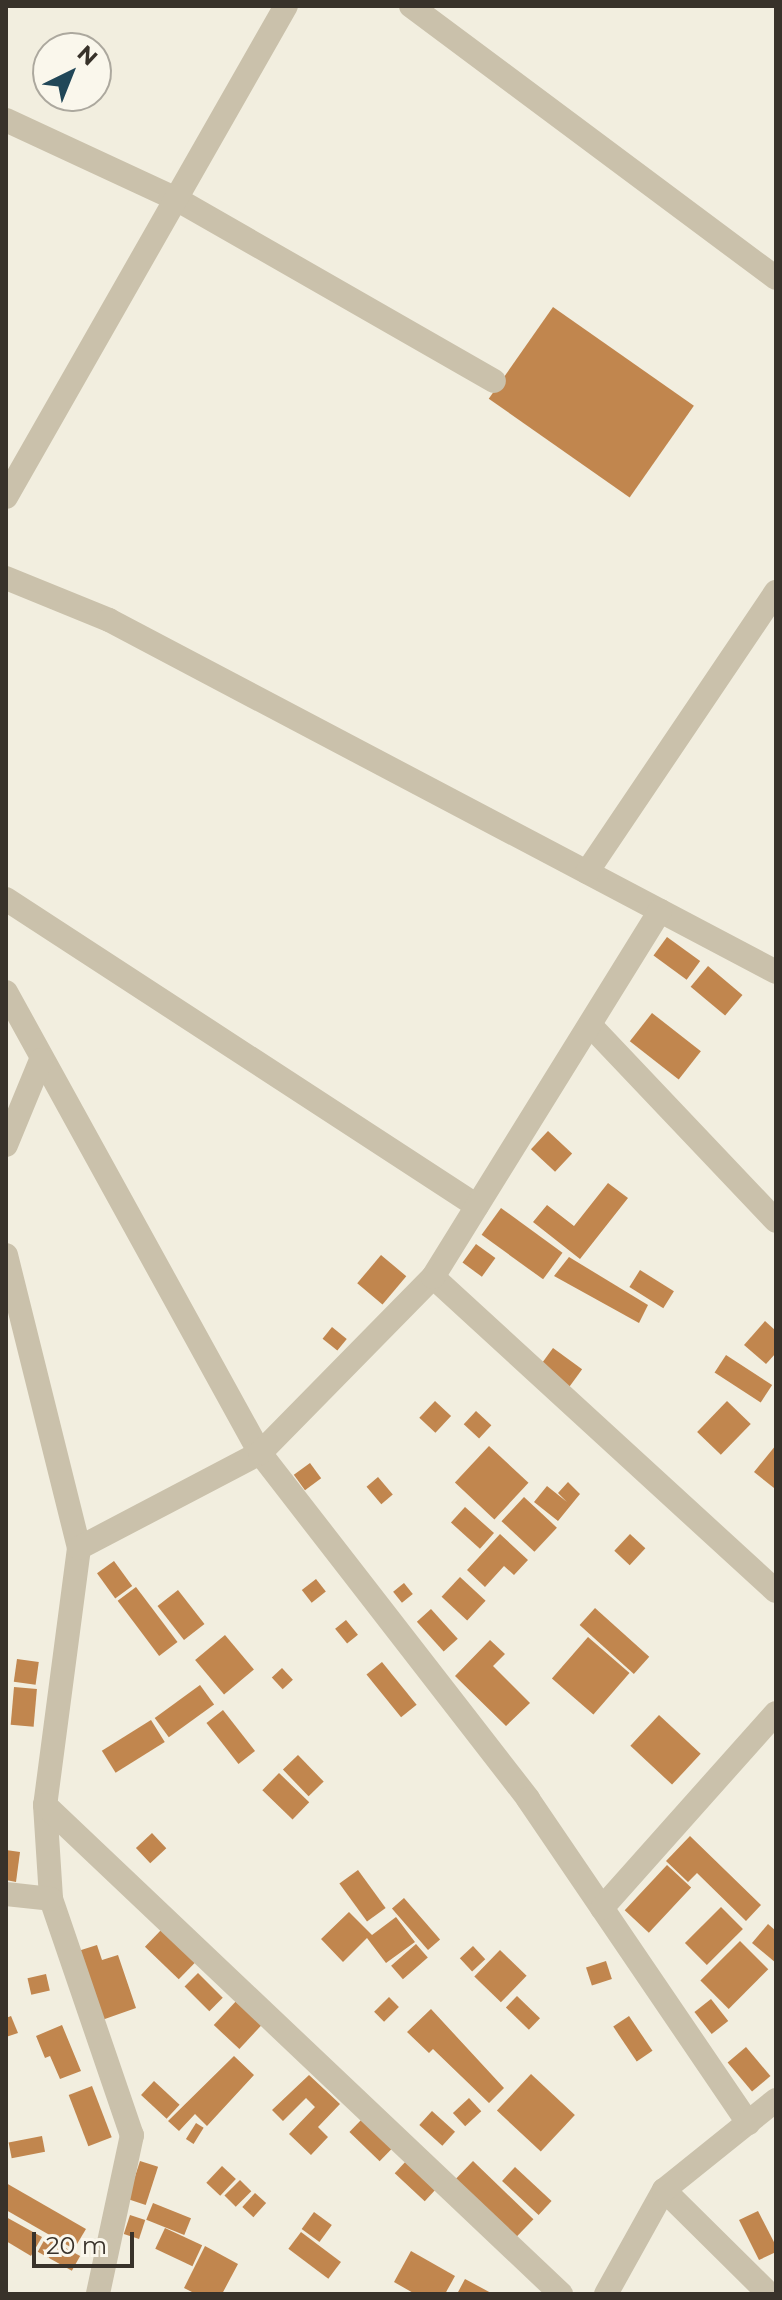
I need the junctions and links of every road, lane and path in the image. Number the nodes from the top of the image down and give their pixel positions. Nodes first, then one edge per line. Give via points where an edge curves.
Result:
1 (286, 6) edge
2 (411, 6) edge
3 (6, 120) edge
4 (178, 200) junction
5 (776, 278) edge
6 (494, 381) dead end
7 (6, 497) edge
8 (6, 578) edge
9 (776, 592) edge
10 (587, 872) junction
11 (6, 899) edge
12 (660, 911) junction
13 (776, 972) edge
14 (6, 992) edge
15 (590, 1025) junction
16 (41, 1060) junction
17 (6, 1145) edge
18 (477, 1206) junction
19 (776, 1221) edge
20 (6, 1255) edge
21 (433, 1277) junction
22 (260, 1453) junction
23 (79, 1548) junction
24 (776, 1591) edge
25 (776, 1713) edge
26 (45, 1805) junction
27 (6, 1894) edge
28 (51, 1899) junction
29 (602, 1908) junction
30 (776, 2100) edge
31 (748, 2123) junction
32 (664, 2190) junction
33 (98, 2294) edge
34 (561, 2294) edge
35 (606, 2294) edge
36 (769, 2294) edge

1 - 4 street
2 - 5 street
3 - 4 street
4 - 6 street
4 - 7 street
8 - 10 street via 109,620
9 - 10 street
10 - 12 street
11 - 18 street
12 - 13 street
12 - 15 street
14 - 16 street
15 - 18 street
15 - 19 street
16 - 17 street
16 - 22 street
18 - 21 street
20 - 23 street
21 - 22 street
21 - 24 street
22 - 23 street
22 - 29 street via 528,1799
23 - 26 street
25 - 29 street
26 - 28 street
26 - 34 street
27 - 28 street
28 - 33 street via 132,2135
29 - 31 street
30 - 31 street
31 - 32 street
32 - 35 street
32 - 36 street

